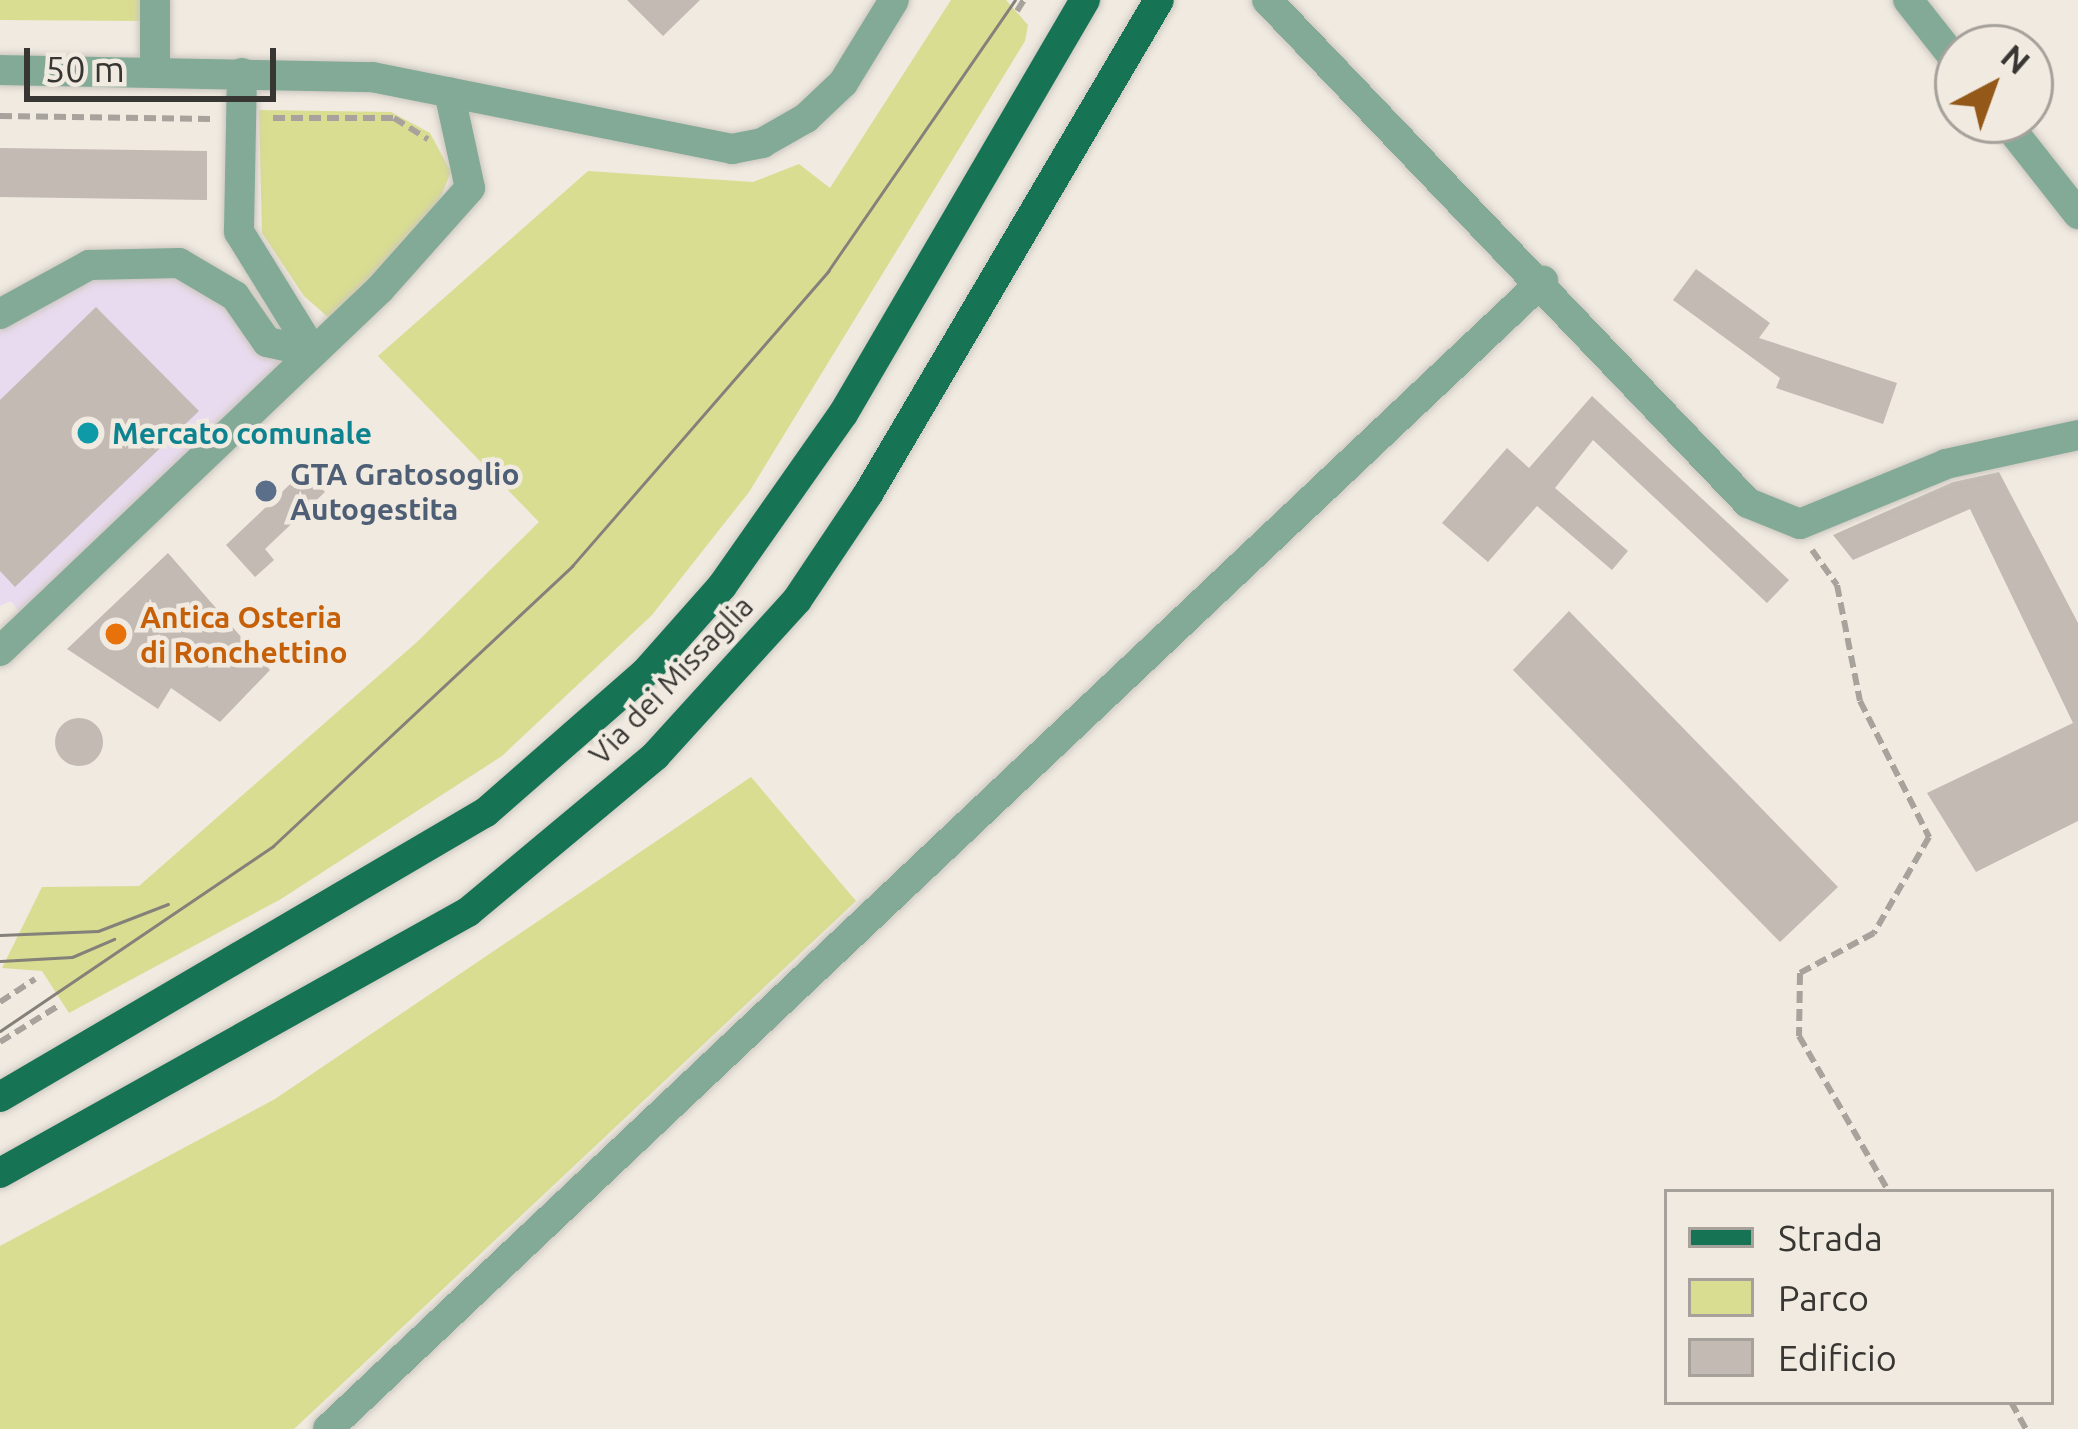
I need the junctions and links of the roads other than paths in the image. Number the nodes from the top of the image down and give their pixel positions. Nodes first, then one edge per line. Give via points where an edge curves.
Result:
1 (155, 0) edge
2 (894, 0) edge
3 (1084, 0) edge
4 (1159, 0) edge
5 (1268, 0) edge
6 (1908, 0) edge
7 (1934, 33) edge
8 (0, 70) edge
9 (155, 70) junction
10 (242, 73) junction
11 (449, 92) junction
12 (2023, 144) edge
13 (2078, 214) edge
14 (1543, 281) junction
15 (0, 314) edge
16 (313, 352) junction
17 (2078, 434) edge
18 (0, 651) edge
19 (0, 1097) edge
20 (0, 1173) edge
21 (328, 1429) edge

1 - 9 street
2 - 11 street via 843,83 806,118 762,143 687,144
3 - 19 main road, Via dei Missaglia via 843,414 722,586 646,672 486,812
4 - 20 main road, Via dei Missaglia via 868,494 797,600 656,756 469,912
5 - 14 street
6 - 7 street
8 - 9 street
9 - 10 street
10 - 11 street via 372,77
10 - 16 street via 239,232
11 - 16 street via 470,188
12 - 13 street
14 - 17 street via 1748,503 1800,524 1946,464
14 - 21 street
15 - 16 street via 88,265 179,263 235,296 267,342
16 - 18 street

